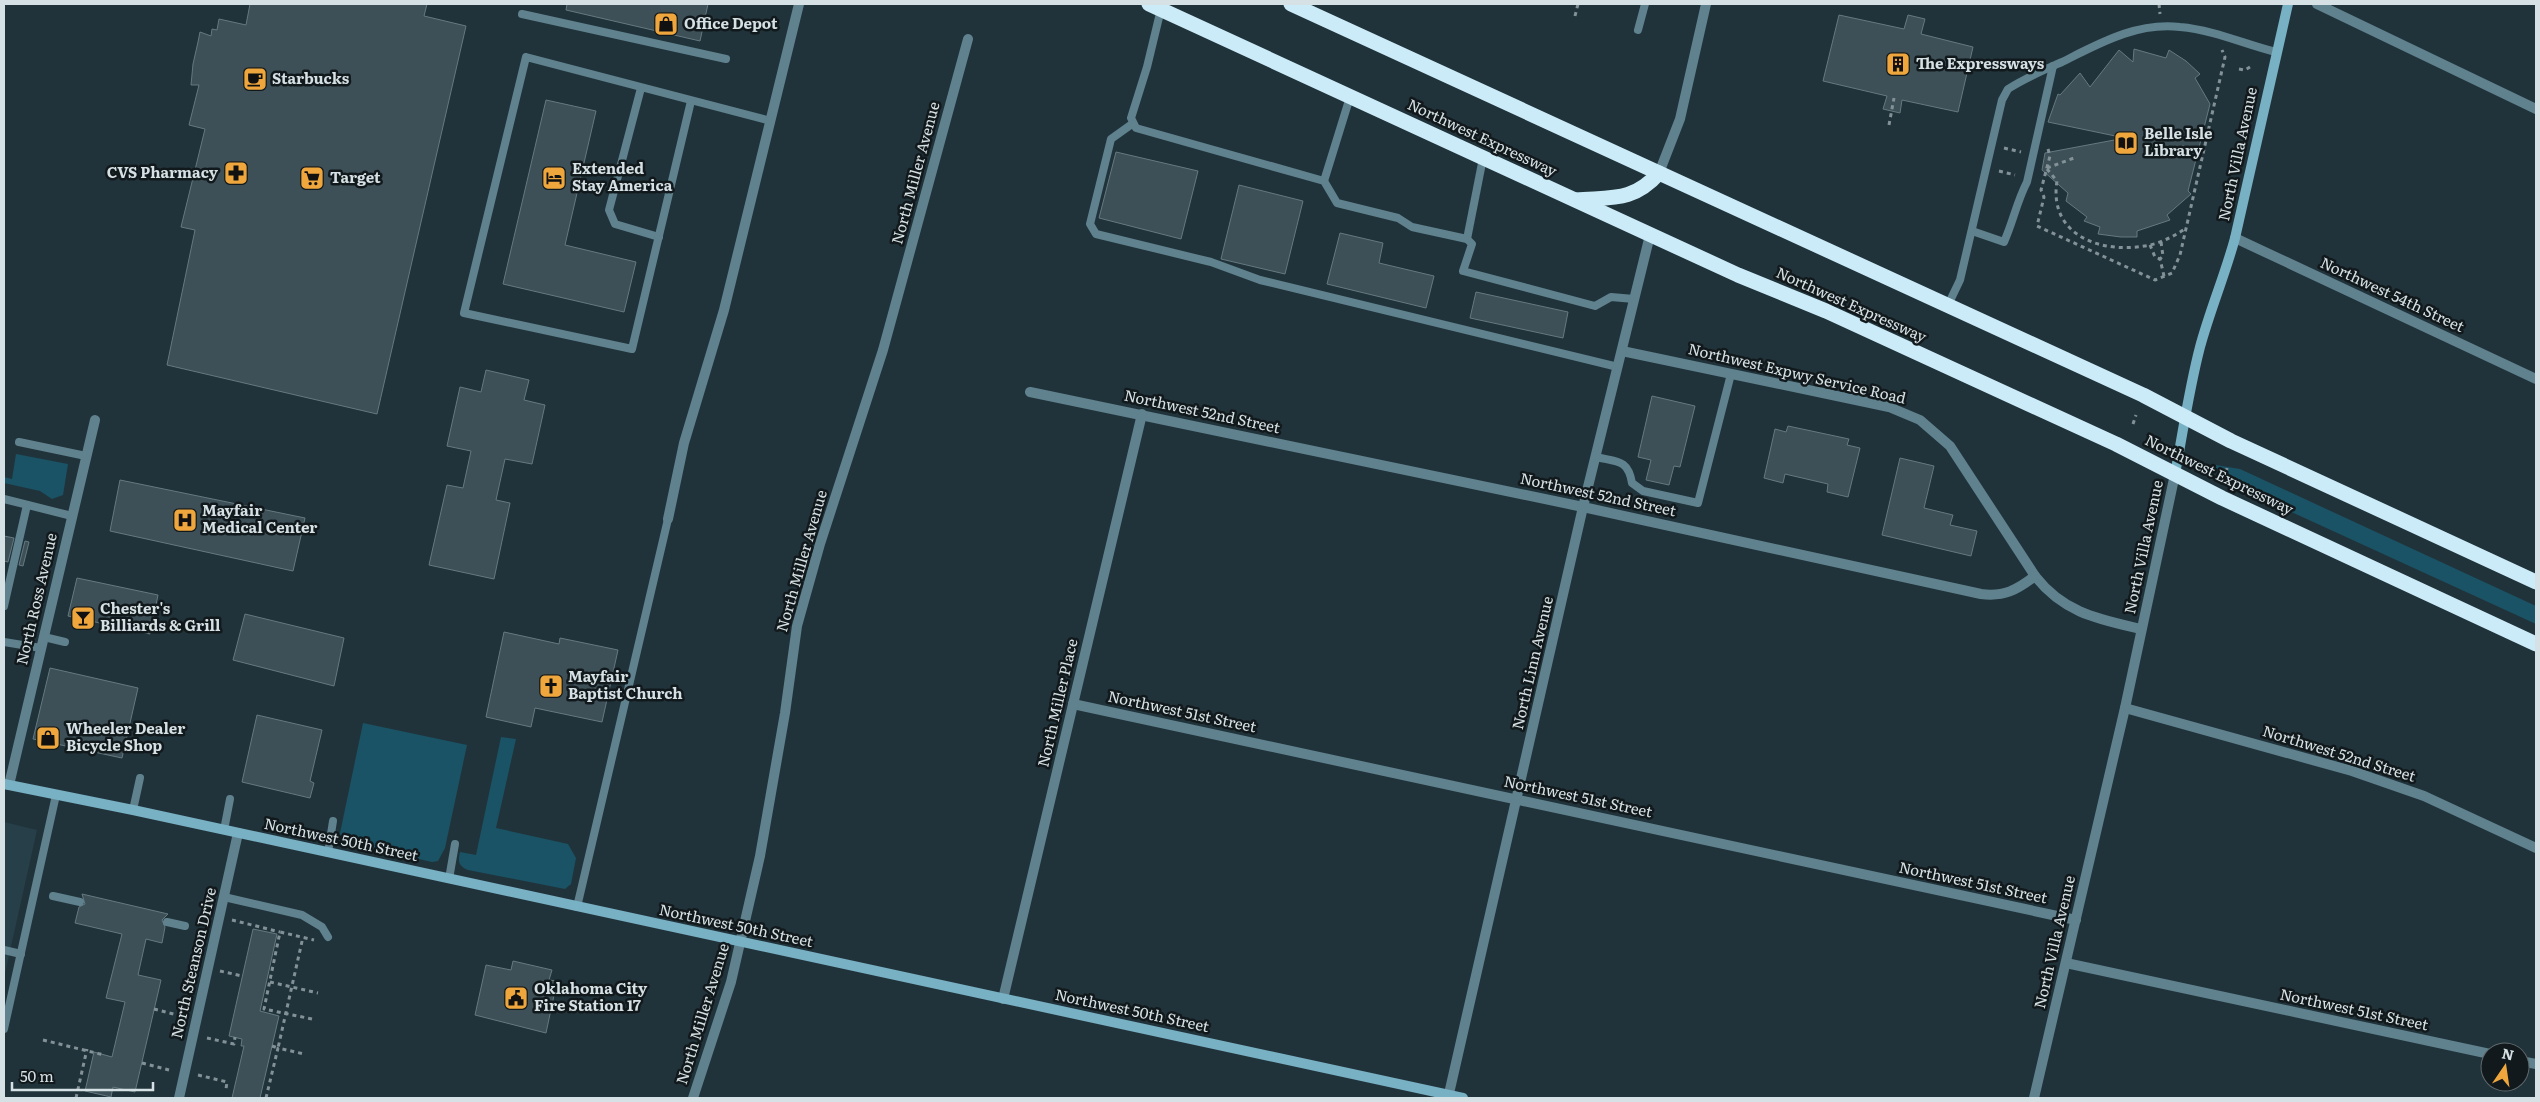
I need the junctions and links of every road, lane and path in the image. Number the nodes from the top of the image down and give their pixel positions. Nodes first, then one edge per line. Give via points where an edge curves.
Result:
1 (799, 4) edge
2 (1291, 4) edge
3 (1578, 4) edge
4 (1645, 4) edge
5 (1706, 4) edge
6 (2288, 4) edge
7 (2317, 4) edge
8 (1155, 6) edge
9 (522, 14) dead end
10 (1575, 16) dead end
11 (1638, 30) dead end
12 (968, 39) dead end
13 (2219, 47) dead end
14 (2276, 52) junction
15 (726, 60) dead end
16 (2053, 66) junction
17 (2250, 68) dead end
18 (2239, 69) dead end
19 (641, 88) junction
20 (1350, 97) junction
21 (1894, 98) dead end
22 (692, 101) junction
23 (2536, 109) edge
24 (771, 121) junction
25 (1132, 124) junction
26 (1889, 125) dead end
27 (2048, 146) dead end
28 (2182, 147) dead end
29 (2204, 152) junction
30 (1483, 158) junction
31 (2074, 158) dead end
32 (2047, 168) junction
33 (2041, 169) dead end
34 (1659, 173) junction
35 (1324, 181) junction
36 (1574, 200) junction
37 (2186, 229) junction
38 (1972, 232) junction
39 (1650, 235) junction
40 (659, 237) junction
41 (2082, 237) junction
42 (2235, 238) junction
43 (1467, 239) junction
44 (2162, 242) junction
45 (2078, 245) junction
46 (2150, 245) junction
47 (2160, 248) junction
48 (2154, 250) junction
49 (2160, 259) junction
50 (2164, 276) junction
51 (1634, 299) junction
52 (1948, 305) junction
53 (1622, 351) junction
54 (1618, 367) junction
55 (1731, 374) junction
56 (2536, 379) edge
57 (1030, 392) dead end
58 (1142, 414) junction
59 (2136, 415) dead end
60 (2185, 418) junction
61 (95, 420) dead end
62 (2133, 424) dead end
63 (19, 442) dead end
64 (86, 456) junction
65 (1596, 457) junction
66 (2227, 468) dead end
67 (2175, 474) junction
68 (2226, 478) dead end
69 (4, 499) edge
70 (27, 505) junction
71 (1583, 507) junction
72 (72, 516) junction
73 (668, 519) joint
74 (2035, 576) junction
75 (2536, 582) edge
76 (4, 606) edge
77 (2141, 629) junction
78 (44, 637) junction
79 (4, 642) edge
80 (65, 642) dead end
81 (2536, 644) edge
82 (42, 648) junction
83 (1073, 704) junction
84 (2125, 708) junction
85 (140, 778) dead end
86 (6, 785) edge
87 (56, 795) junction
88 (230, 799) dead end
89 (1518, 799) junction
90 (133, 810) junction
91 (333, 821) dead end
92 (224, 830) junction
93 (238, 833) junction
94 (455, 844) dead end
95 (2536, 848) edge
96 (328, 853) junction
97 (449, 879) junction
98 (53, 896) dead end
99 (224, 897) junction
100 (80, 902) dead end
101 (577, 907) junction
102 (232, 920) dead end
103 (2076, 920) junction
104 (167, 922) dead end
105 (185, 926) dead end
106 (280, 932) junction
107 (303, 937) junction
108 (328, 938) dead end
109 (319, 942) dead end
110 (740, 942) junction
111 (4, 950) edge
112 (20, 954) junction
113 (2066, 963) junction
114 (220, 971) dead end
115 (242, 976) dead end
116 (270, 982) junction
117 (292, 988) junction
118 (318, 993) dead end
119 (1003, 999) junction
120 (154, 1009) dead end
121 (287, 1014) junction
122 (181, 1016) dead end
123 (312, 1019) dead end
124 (4, 1029) edge
125 (204, 1037) dead end
126 (235, 1037) dead end
127 (43, 1040) dead end
128 (272, 1046) dead end
129 (278, 1048) junction
130 (87, 1049) junction
131 (2480, 1052) edge
132 (304, 1054) dead end
133 (104, 1055) dead end
134 (142, 1063) dead end
135 (169, 1070) dead end
136 (195, 1074) dead end
137 (226, 1089) dead end
138 (1448, 1097) edge
139 (76, 1098) edge
140 (178, 1098) edge
141 (266, 1098) edge
142 (693, 1098) edge
143 (1462, 1098) edge
144 (2034, 1098) edge

1 - 24 street
2 - 34 highway
3 - 10 path
4 - 11 lane
5 - 34 street via 1680,119
6 - 14 street, North Villa Avenue
7 - 23 street
8 - 20 highway, Northwest Expressway
8 - 25 lane via 1147,66
9 - 15 lane
12 - 110 street, North Miller Avenue via 883,350 797,626 760,856
13 - 29 path via 2225,54 2224,67
14 - 16 lane via 2210,32 2152,27 2124,33
14 - 42 street, North Villa Avenue
16 - 38 lane via 2016,84 2004,94
16 - 38 lane via 2027,182 2004,242
17 - 18 path
19 - 22 lane
19 - 40 lane via 609,210 615,224
19 - 40 lane via 526,57 464,312 632,350
20 - 30 highway, Northwest Expressway
20 - 35 lane
21 - 26 path
22 - 24 lane
22 - 40 lane
24 - 73 street via 724,310 684,443
25 - 35 lane via 1136,128
25 - 54 lane via 1111,139 1090,224 1096,234 1211,262 1260,280
27 - 32 path
28 - 29 path
29 - 37 path
30 - 36 highway, Northwest Expressway
30 - 43 lane
31 - 32 path
32 - 33 path
32 - 41 path via 2056,181 2055,202 2061,218
32 - 45 path via 2037,226
34 - 36 highway via 1636,193
34 - 52 highway
35 - 43 lane via 1337,203 1398,218 1412,228
36 - 39 highway, Northwest Expressway
37 - 44 path
37 - 50 path via 2177,264 2172,273
38 - 52 lane via 1960,280
39 - 51 street, North Linn Avenue
39 - 67 highway, Northwest Expressway via 1826,311
41 - 45 path
41 - 46 path via 2119,247
42 - 56 street, Northwest 54th Street
42 - 60 street, North Villa Avenue via 2200,348
43 - 51 lane via 1472,244 1463,271 1595,306 1611,297
44 - 46 path
44 - 47 path
45 - 50 path via 2155,280
46 - 48 path
47 - 48 path
47 - 49 path via 2163,256
48 - 49 path via 2155,257
49 - 50 path
51 - 53 street, North Linn Avenue
52 - 60 highway via 2143,395
53 - 54 street, North Linn Avenue
53 - 55 street, Northwest Expwy Service Road
54 - 65 street, North Linn Avenue
55 - 65 lane via 1698,503 1643,491 1632,483 1630,470 1624,463
55 - 74 street, Northwest Expwy Service Road via 1889,407 1920,420 1950,446
57 - 58 street, Northwest 52nd Street
58 - 71 street, Northwest 52nd Street
58 - 83 street, North Miller Place
59 - 62 path
60 - 67 street, North Villa Avenue
60 - 75 highway
61 - 64 street, North Ross Avenue
63 - 64 lane
64 - 72 street, North Ross Avenue
65 - 71 street, North Linn Avenue
66 - 68 path
67 - 77 street, North Villa Avenue
67 - 81 highway, Northwest Expressway
69 - 70 lane
70 - 72 lane
70 - 76 lane
71 - 74 street, Northwest 52nd Street via 1981,594 1996,596 2009,593
71 - 89 street, North Linn Avenue
72 - 78 street, North Ross Avenue
73 - 101 lane
74 - 77 street via 2046,591 2069,608
77 - 84 street, North Villa Avenue
78 - 80 lane
78 - 82 street, North Ross Avenue
79 - 82 lane
82 - 86 street, North Ross Avenue
83 - 89 street, Northwest 51st Street
83 - 119 street, North Miller Place
84 - 95 street, Northwest 52nd Street via 2352,771 2424,796
84 - 103 street, North Villa Avenue
85 - 90 lane
86 - 87 street, Northwest 50th Street
87 - 90 street, Northwest 50th Street
87 - 112 lane
88 - 92 lane
89 - 103 street, Northwest 51st Street
89 - 138 street, North Linn Avenue
90 - 92 street, Northwest 50th Street
91 - 96 lane
92 - 93 street, Northwest 50th Street
93 - 96 street, Northwest 50th Street
93 - 99 street, North Steanson Drive
94 - 97 lane
96 - 97 street, Northwest 50th Street
97 - 101 street, Northwest 50th Street
98 - 100 lane
99 - 108 lane via 302,915 322,927
99 - 140 street, North Steanson Drive
101 - 110 street, Northwest 50th Street
102 - 106 path
103 - 113 street, North Villa Avenue
104 - 105 lane
106 - 107 path
106 - 116 path
107 - 109 path
107 - 117 path
110 - 119 street, Northwest 50th Street
110 - 142 street, North Miller Avenue via 731,982
111 - 112 lane
112 - 124 lane
113 - 131 street, Northwest 51st Street
113 - 144 street, North Villa Avenue
114 - 115 path
116 - 117 path
116 - 121 path via 264,1009
117 - 118 path
117 - 121 path
119 - 138 street, Northwest 50th Street
120 - 122 path
121 - 123 path
121 - 129 path
125 - 126 path via 234,1044
127 - 130 path
128 - 129 path
129 - 132 path
129 - 141 path
130 - 133 path
130 - 139 path
134 - 135 path
136 - 137 path via 228,1082
138 - 143 street, Northwest 50th Street

